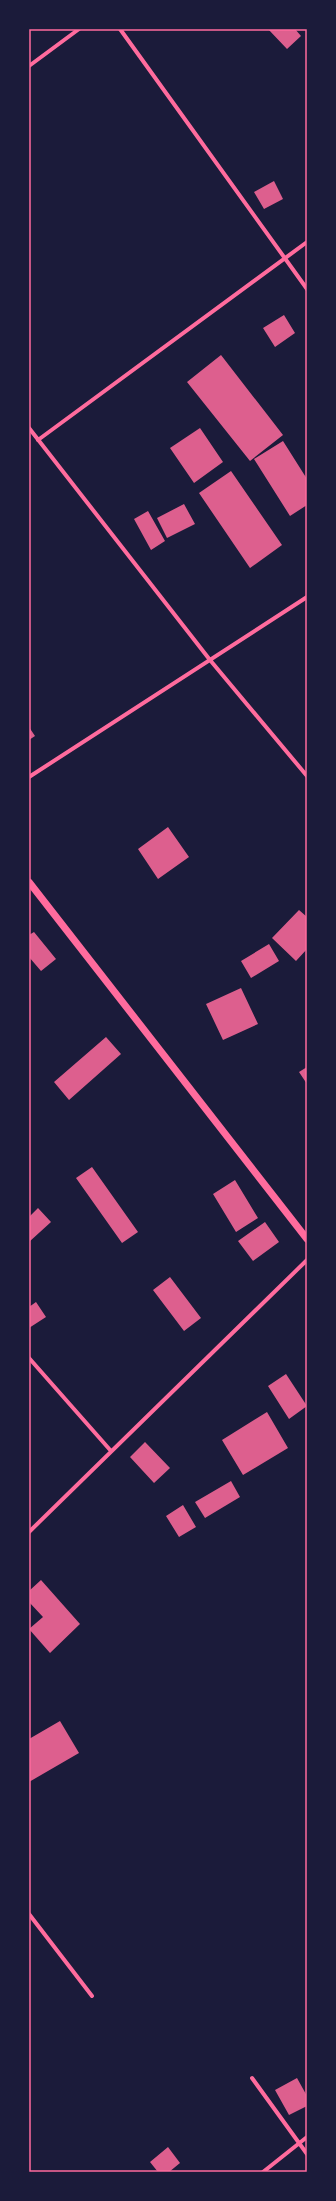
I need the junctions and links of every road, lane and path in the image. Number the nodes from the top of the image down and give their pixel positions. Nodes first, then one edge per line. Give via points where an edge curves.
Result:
1 (79, 29) edge
2 (120, 29) edge
3 (29, 66) edge
4 (307, 242) edge
5 (285, 258) junction
6 (307, 289) edge
7 (29, 428) edge
8 (38, 440) junction
9 (307, 597) edge
10 (210, 660) junction
11 (307, 776) edge
12 (29, 777) edge
13 (29, 882) edge
14 (307, 1240) edge
15 (307, 1260) edge
16 (29, 1358) edge
17 (110, 1451) junction
18 (29, 1532) edge
19 (29, 1914) edge
20 (92, 1996) dead end
21 (252, 2078) dead end
22 (307, 2137) edge
23 (299, 2143) junction
24 (307, 2154) edge
25 (263, 2172) edge

1 - 3 street
2 - 5 street
4 - 5 street
5 - 6 street
5 - 8 street
7 - 8 street
8 - 10 street
9 - 10 street
10 - 11 street
10 - 12 street
13 - 14 street
15 - 17 street
16 - 17 street
17 - 18 street
19 - 20 street
21 - 23 street
22 - 23 street
23 - 24 street
23 - 25 street

